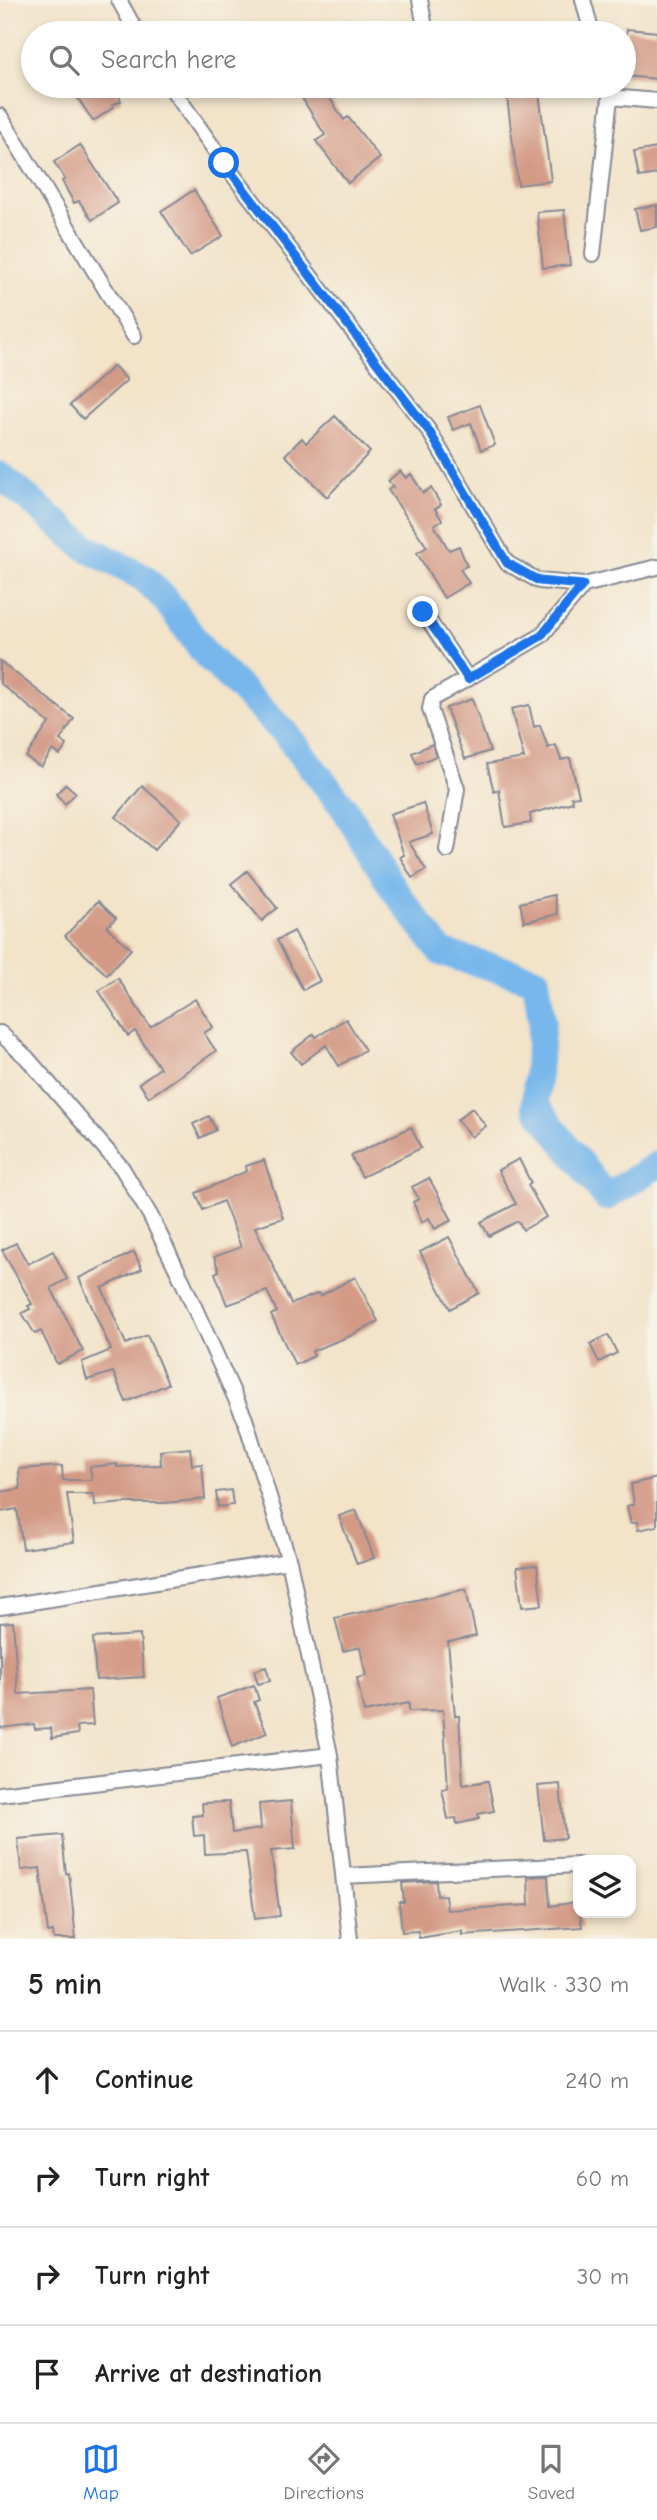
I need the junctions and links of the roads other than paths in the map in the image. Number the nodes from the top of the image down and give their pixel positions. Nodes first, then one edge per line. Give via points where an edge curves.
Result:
1 (119, 0) edge
2 (420, 0) edge
3 (583, 0) edge
4 (130, 21) edge
5 (424, 21) edge
6 (589, 21) edge
7 (636, 97) edge
8 (178, 98) edge
9 (607, 98) edge
10 (657, 102) edge
11 (0, 116) edge
12 (593, 254) dead end
13 (134, 336) dead end
14 (657, 568) edge
15 (583, 585) junction
16 (423, 612) dead end
17 (468, 679) junction
18 (447, 850) dead end
19 (0, 1033) edge
20 (289, 1560) junction
21 (0, 1607) edge
22 (330, 1755) junction
23 (0, 1794) edge
24 (573, 1865) edge
25 (343, 1875) junction
26 (349, 1939) edge

1 - 4 street
2 - 5 street
3 - 6 street
7 - 10 street
8 - 15 street via 429,431 507,563 539,581
9 - 12 street
11 - 13 street
14 - 15 street
15 - 17 street via 541,636
16 - 17 street
17 - 18 street via 432,699 430,709 457,789
19 - 20 street via 122,1168 150,1215 245,1419
20 - 21 street
20 - 22 street
22 - 23 street
22 - 25 street
24 - 25 street
25 - 26 street

